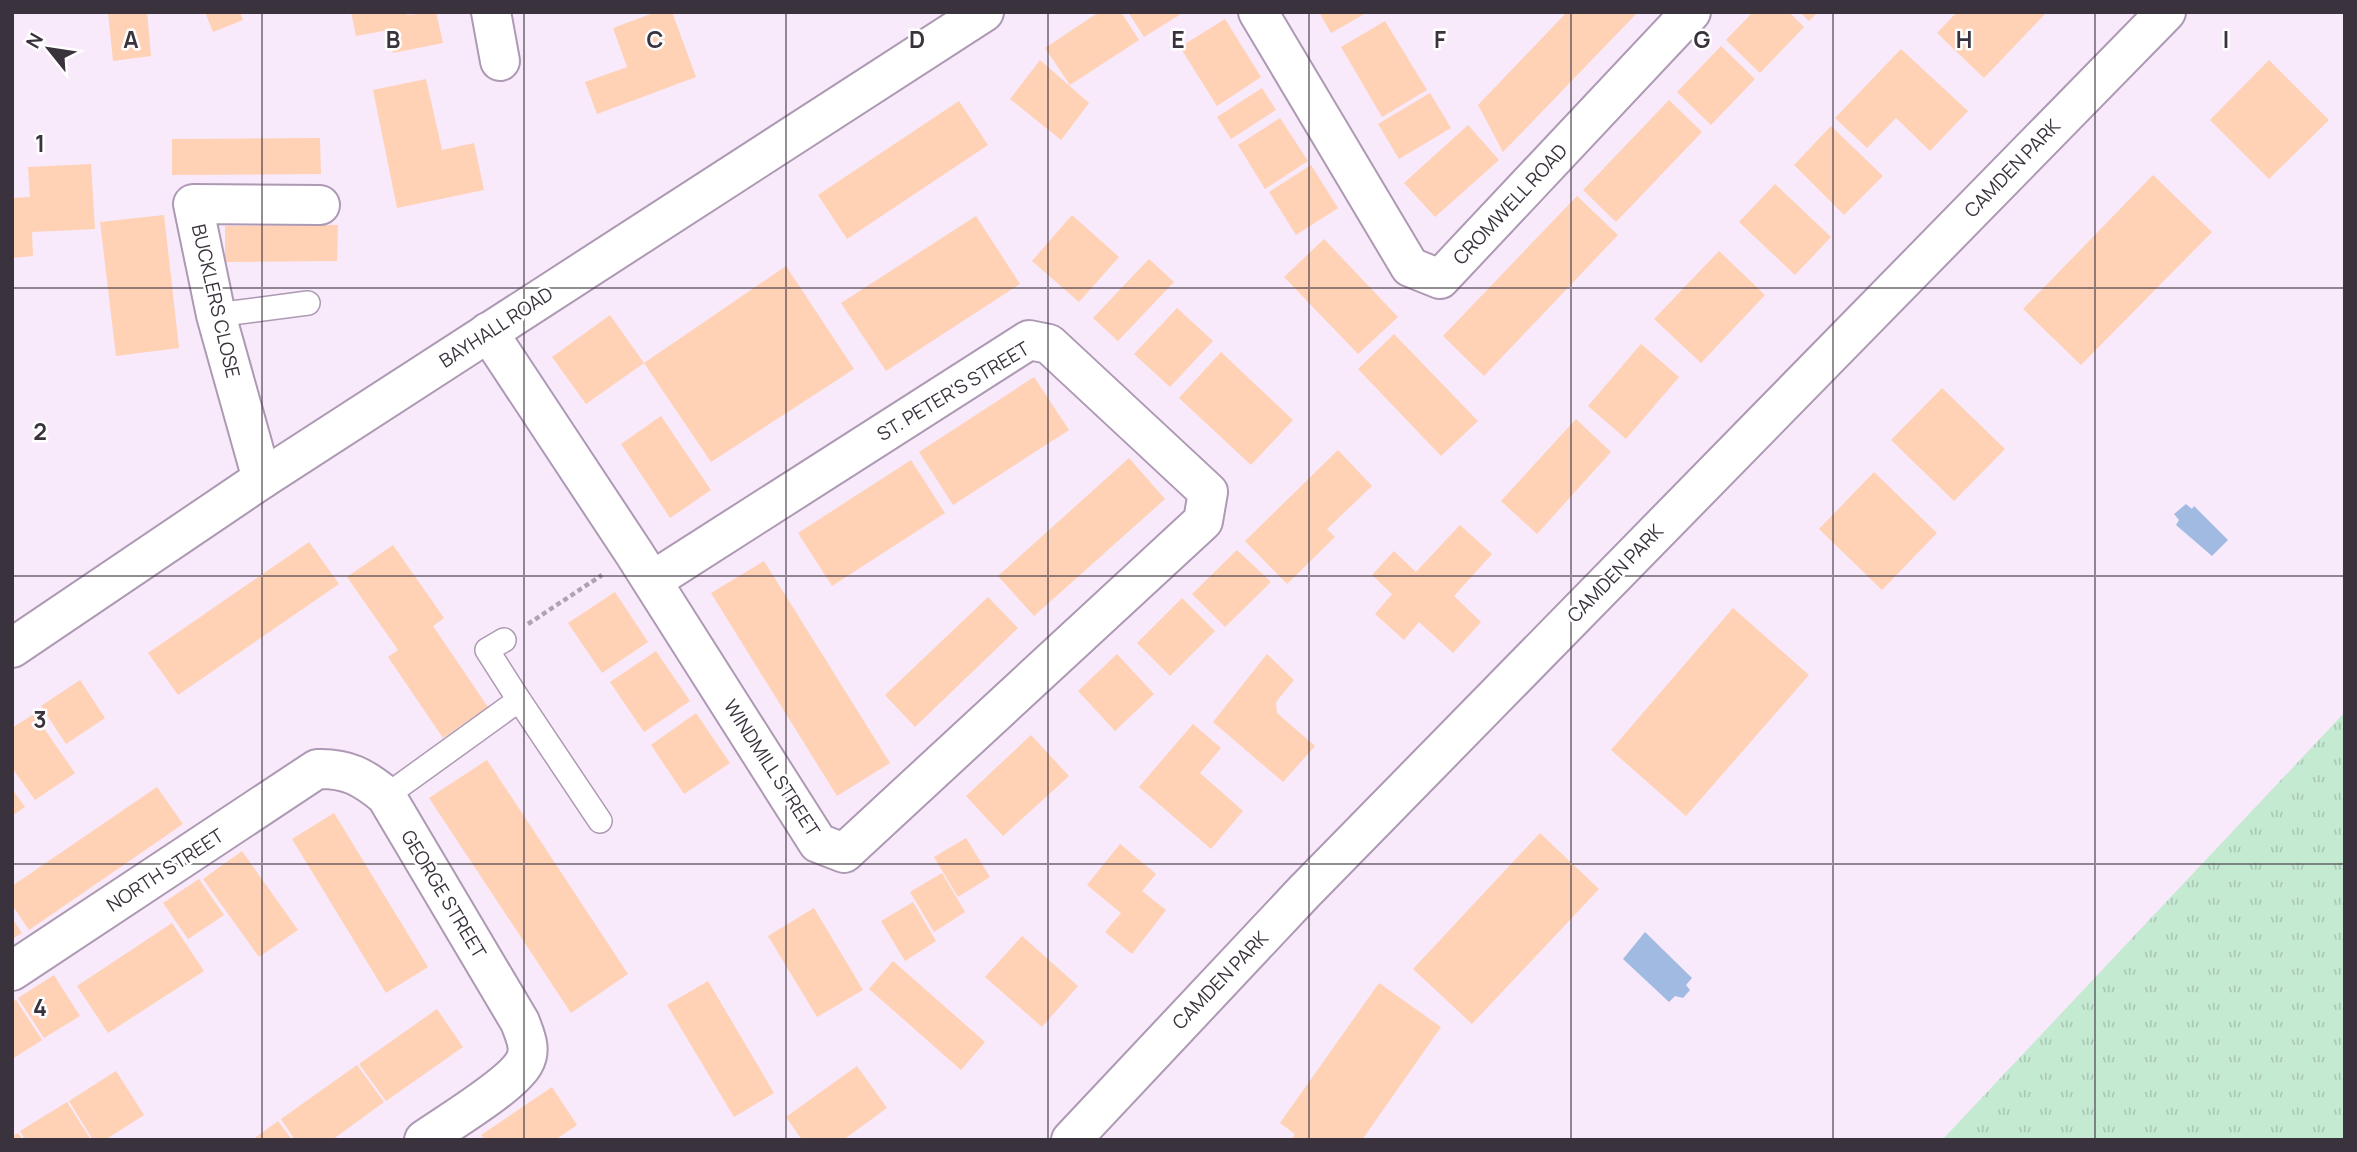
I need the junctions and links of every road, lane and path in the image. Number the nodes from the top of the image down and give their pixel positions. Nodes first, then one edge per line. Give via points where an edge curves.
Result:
1 (491, 12) edge
2 (984, 12) edge
3 (1258, 12) edge
4 (1691, 12) edge
5 (2165, 12) edge
6 (499, 61) dead end
7 (320, 205) dead end
8 (308, 303) dead end
9 (216, 315) junction
10 (488, 332) junction
11 (262, 479) junction
12 (1203, 521) joint
13 (643, 567) junction
14 (504, 640) joint
15 (12, 648) edge
16 (519, 700) junction
17 (317, 769) joint
18 (386, 796) junction
19 (600, 821) dead end
20 (12, 971) edge
21 (424, 1140) edge
22 (1071, 1140) edge

1 - 6 street
2 - 10 street, BAYHALL ROAD
3 - 4 street, CROMWELL ROAD via 1410,267 1440,279
5 - 22 street, CAMDEN PARK via 1332,863
7 - 9 street, BUCKLERS CLOSE via 194,204
8 - 9 lane
9 - 11 street, BUCKLERS CLOSE
10 - 11 street, BAYHALL ROAD
10 - 13 street, WINDMILL STREET
11 - 15 street, BAYHALL ROAD
12 - 13 street, ST. PETER'S STREET via 1208,492 1049,344 1029,340
12 - 13 street, WINDMILL STREET via 844,853 818,843
13 - 14 path
14 - 16 lane via 487,650
16 - 18 lane
16 - 19 lane
17 - 18 street, GEORGE STREET via 339,768 362,776
17 - 20 street, NORTH STREET
18 - 21 street, GEORGE STREET via 529,1043 524,1063 507,1081

